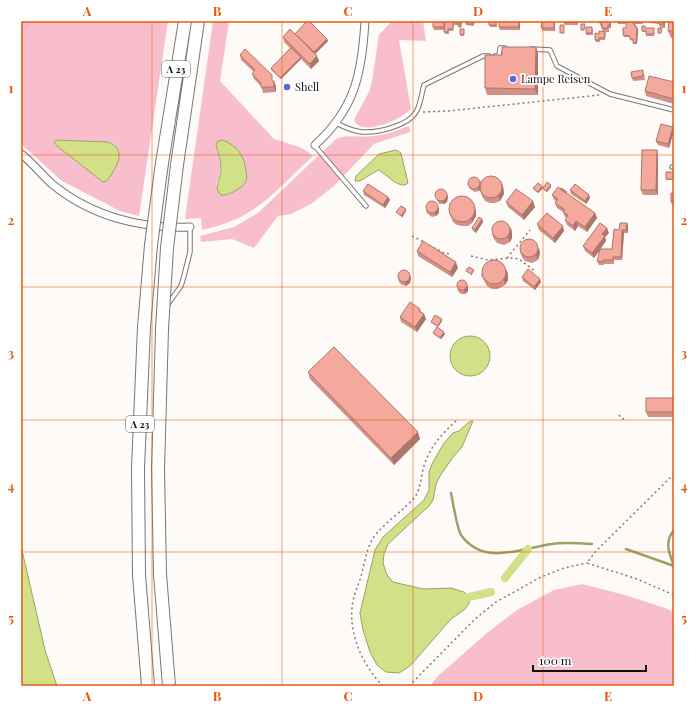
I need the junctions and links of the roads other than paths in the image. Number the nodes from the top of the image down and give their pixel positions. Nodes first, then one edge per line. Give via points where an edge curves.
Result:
1 (185, 21) edge
2 (198, 21) edge
3 (365, 21) edge
4 (507, 48) edge
5 (528, 49) edge
6 (674, 110) edge
7 (336, 123) junction
8 (315, 145) joint
9 (21, 154) edge
10 (366, 206) dead end
11 (190, 227) joint
12 (157, 346) dead end
13 (153, 461) dead end
14 (154, 508) dead end
15 (155, 558) dead end
16 (157, 595) dead end
17 (148, 686) edge
18 (169, 686) edge

1 - 17 highway, A 23, bridge via 151,245 144,327 138,468 139,575
2 - 18 highway, A 23, bridge via 176,165 162,328 158,469 160,574
3 - 7 street via 361,65 354,92
4 - 7 lane via 500,48 498,56 483,56 424,85 417,112 400,124 372,132 357,131
5 - 6 lane via 550,50 557,66 610,94
7 - 8 street
8 - 10 lane
9 - 11 street via 52,183 84,205 101,213 147,225
11 - 12 lane via 190,252 184,276 181,286 158,316
13 - 14 lane
15 - 16 lane

